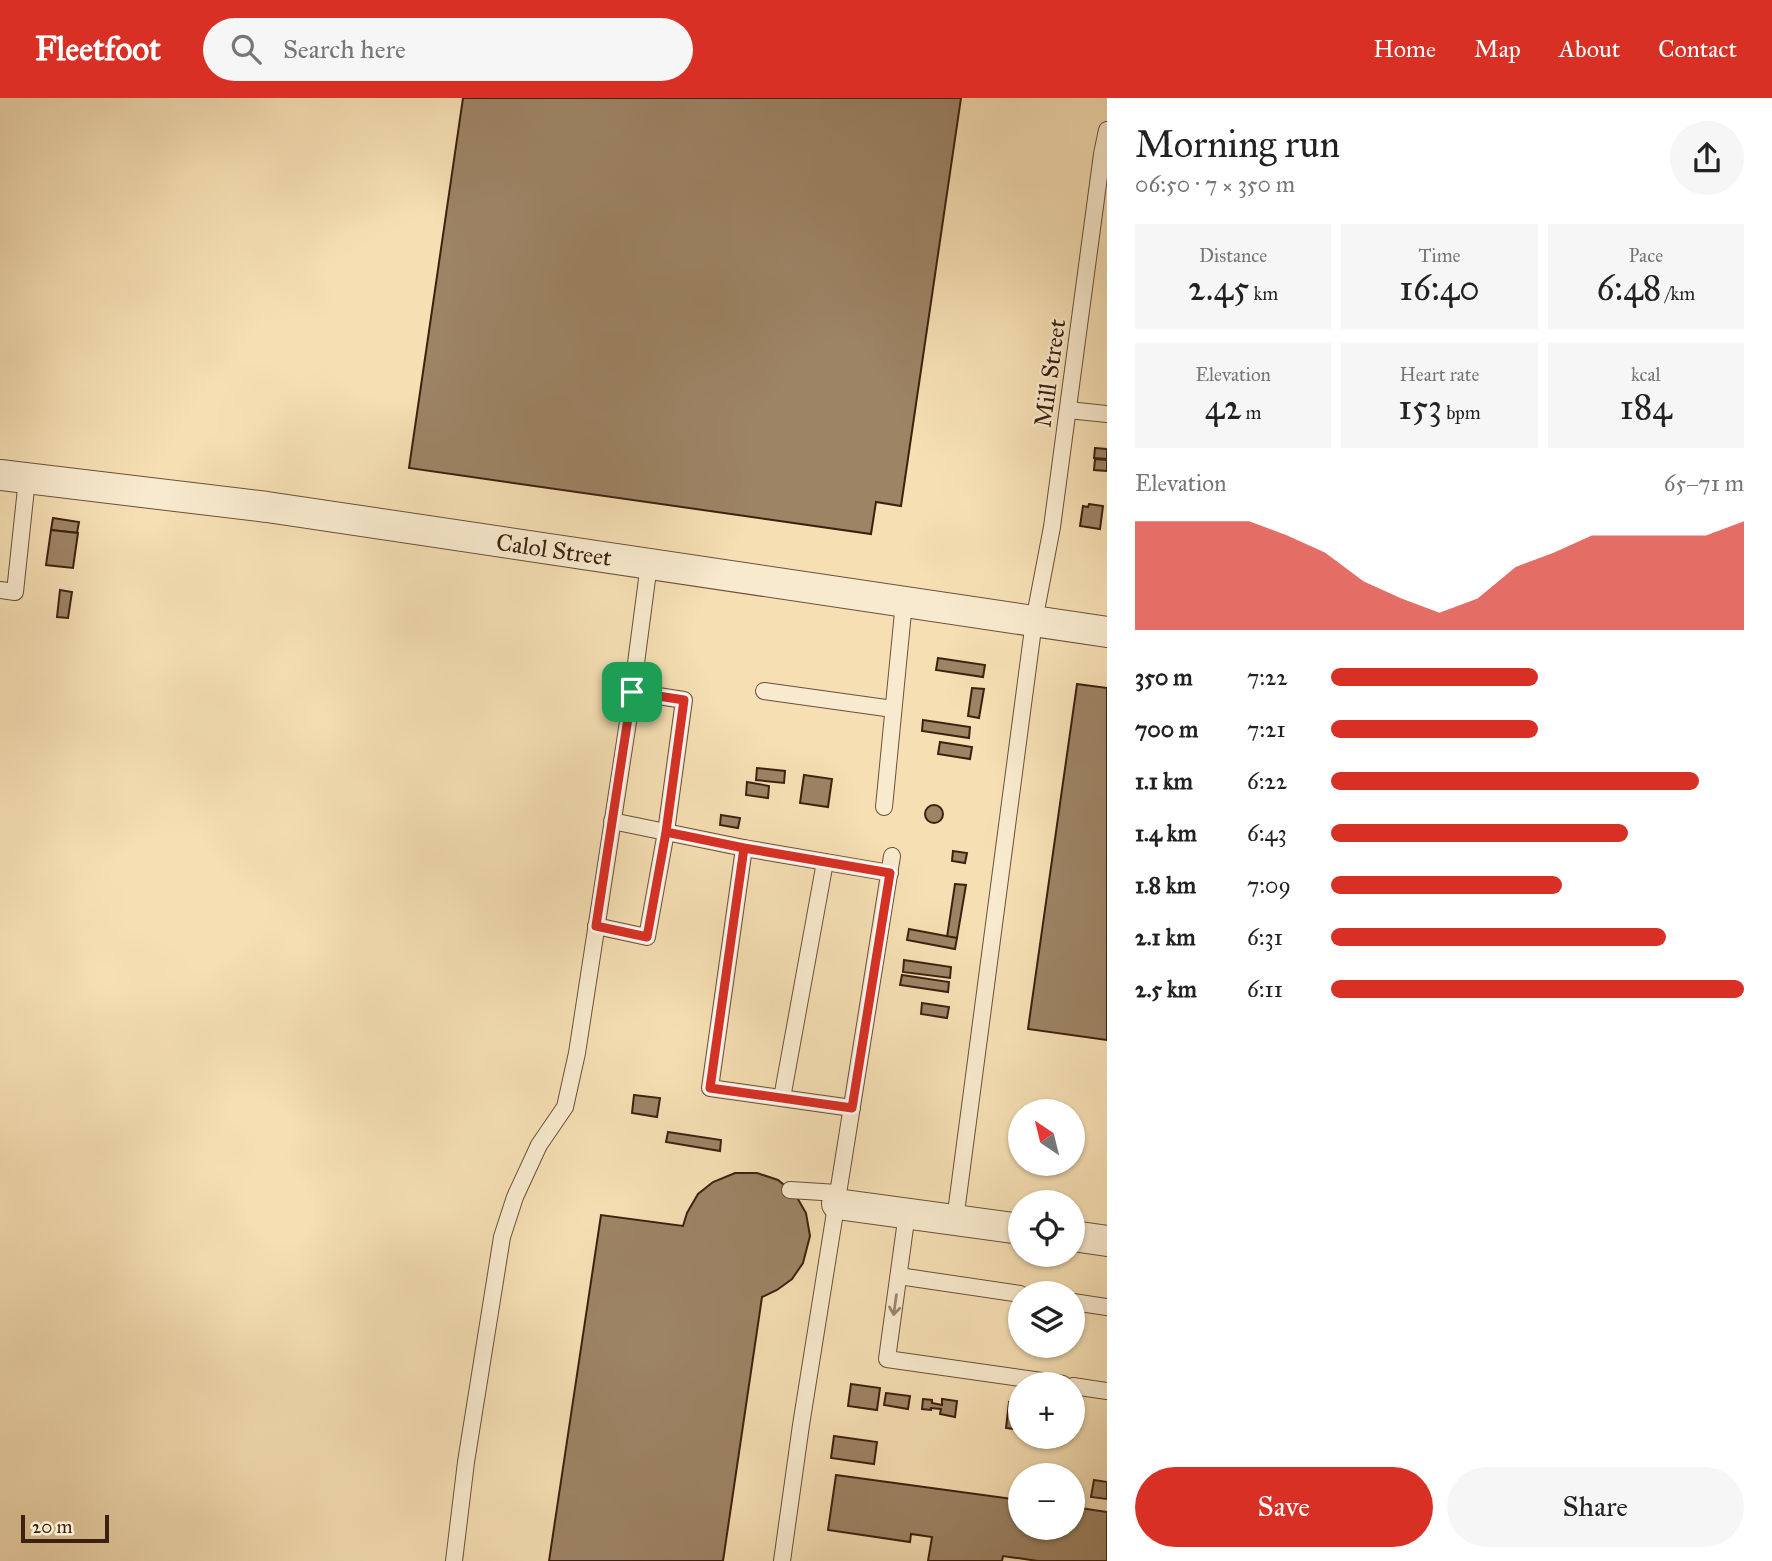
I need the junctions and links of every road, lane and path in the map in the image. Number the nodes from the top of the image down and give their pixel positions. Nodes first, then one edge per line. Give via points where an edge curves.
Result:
1 (1107, 130) edge
2 (1068, 411) junction
3 (1107, 414) edge
4 (13, 477) edge
5 (649, 564) junction
6 (0, 590) edge
7 (904, 602) junction
8 (1034, 621) junction
9 (1107, 632) edge
10 (764, 691) dead end
11 (632, 692) junction
12 (893, 709) junction
13 (884, 807) dead end
14 (612, 821) junction
15 (666, 832) junction
16 (744, 848) junction
17 (892, 856) dead end
18 (825, 862) junction
19 (890, 873) junction
20 (596, 926) junction
21 (782, 1098) junction
22 (852, 1108) junction
23 (790, 1190) dead end
24 (837, 1199) junction
25 (907, 1213) junction
26 (956, 1220) junction
27 (1008, 1227) edge
28 (1085, 1238) edge
29 (1107, 1241) edge
30 (899, 1276) junction
31 (1008, 1292) edge
32 (1085, 1304) edge
33 (1107, 1307) edge
34 (1008, 1376) edge
35 (1085, 1388) edge
36 (1107, 1391) edge
37 (454, 1561) edge
38 (782, 1561) edge

1 - 2 lane, Mill Street
2 - 3 lane
2 - 8 lane, Mill Street
4 - 5 street, Calol Street via 267,507
4 - 6 lane via 15,592
5 - 7 street, Calol Street
5 - 11 lane
7 - 8 street, Calol Street
7 - 12 lane
8 - 9 street, Calol Street
8 - 26 lane, Mill Street
10 - 12 lane
11 - 14 lane
11 - 15 lane via 684,700
12 - 13 lane
14 - 15 lane
14 - 20 lane
15 - 16 lane
15 - 20 lane via 647,937
16 - 18 lane
16 - 21 lane via 710,1088
17 - 19 lane
18 - 19 lane
18 - 21 lane
19 - 22 lane
20 - 37 lane via 565,1107 539,1144 502,1237
21 - 22 lane
22 - 24 lane
23 - 24 lane
24 - 25 street
24 - 38 lane
25 - 26 street
25 - 30 lane
26 - 27 street
28 - 29 street
30 - 31 lane
30 -> 34 lane via 887,1359
32 - 33 lane
35 - 36 lane

